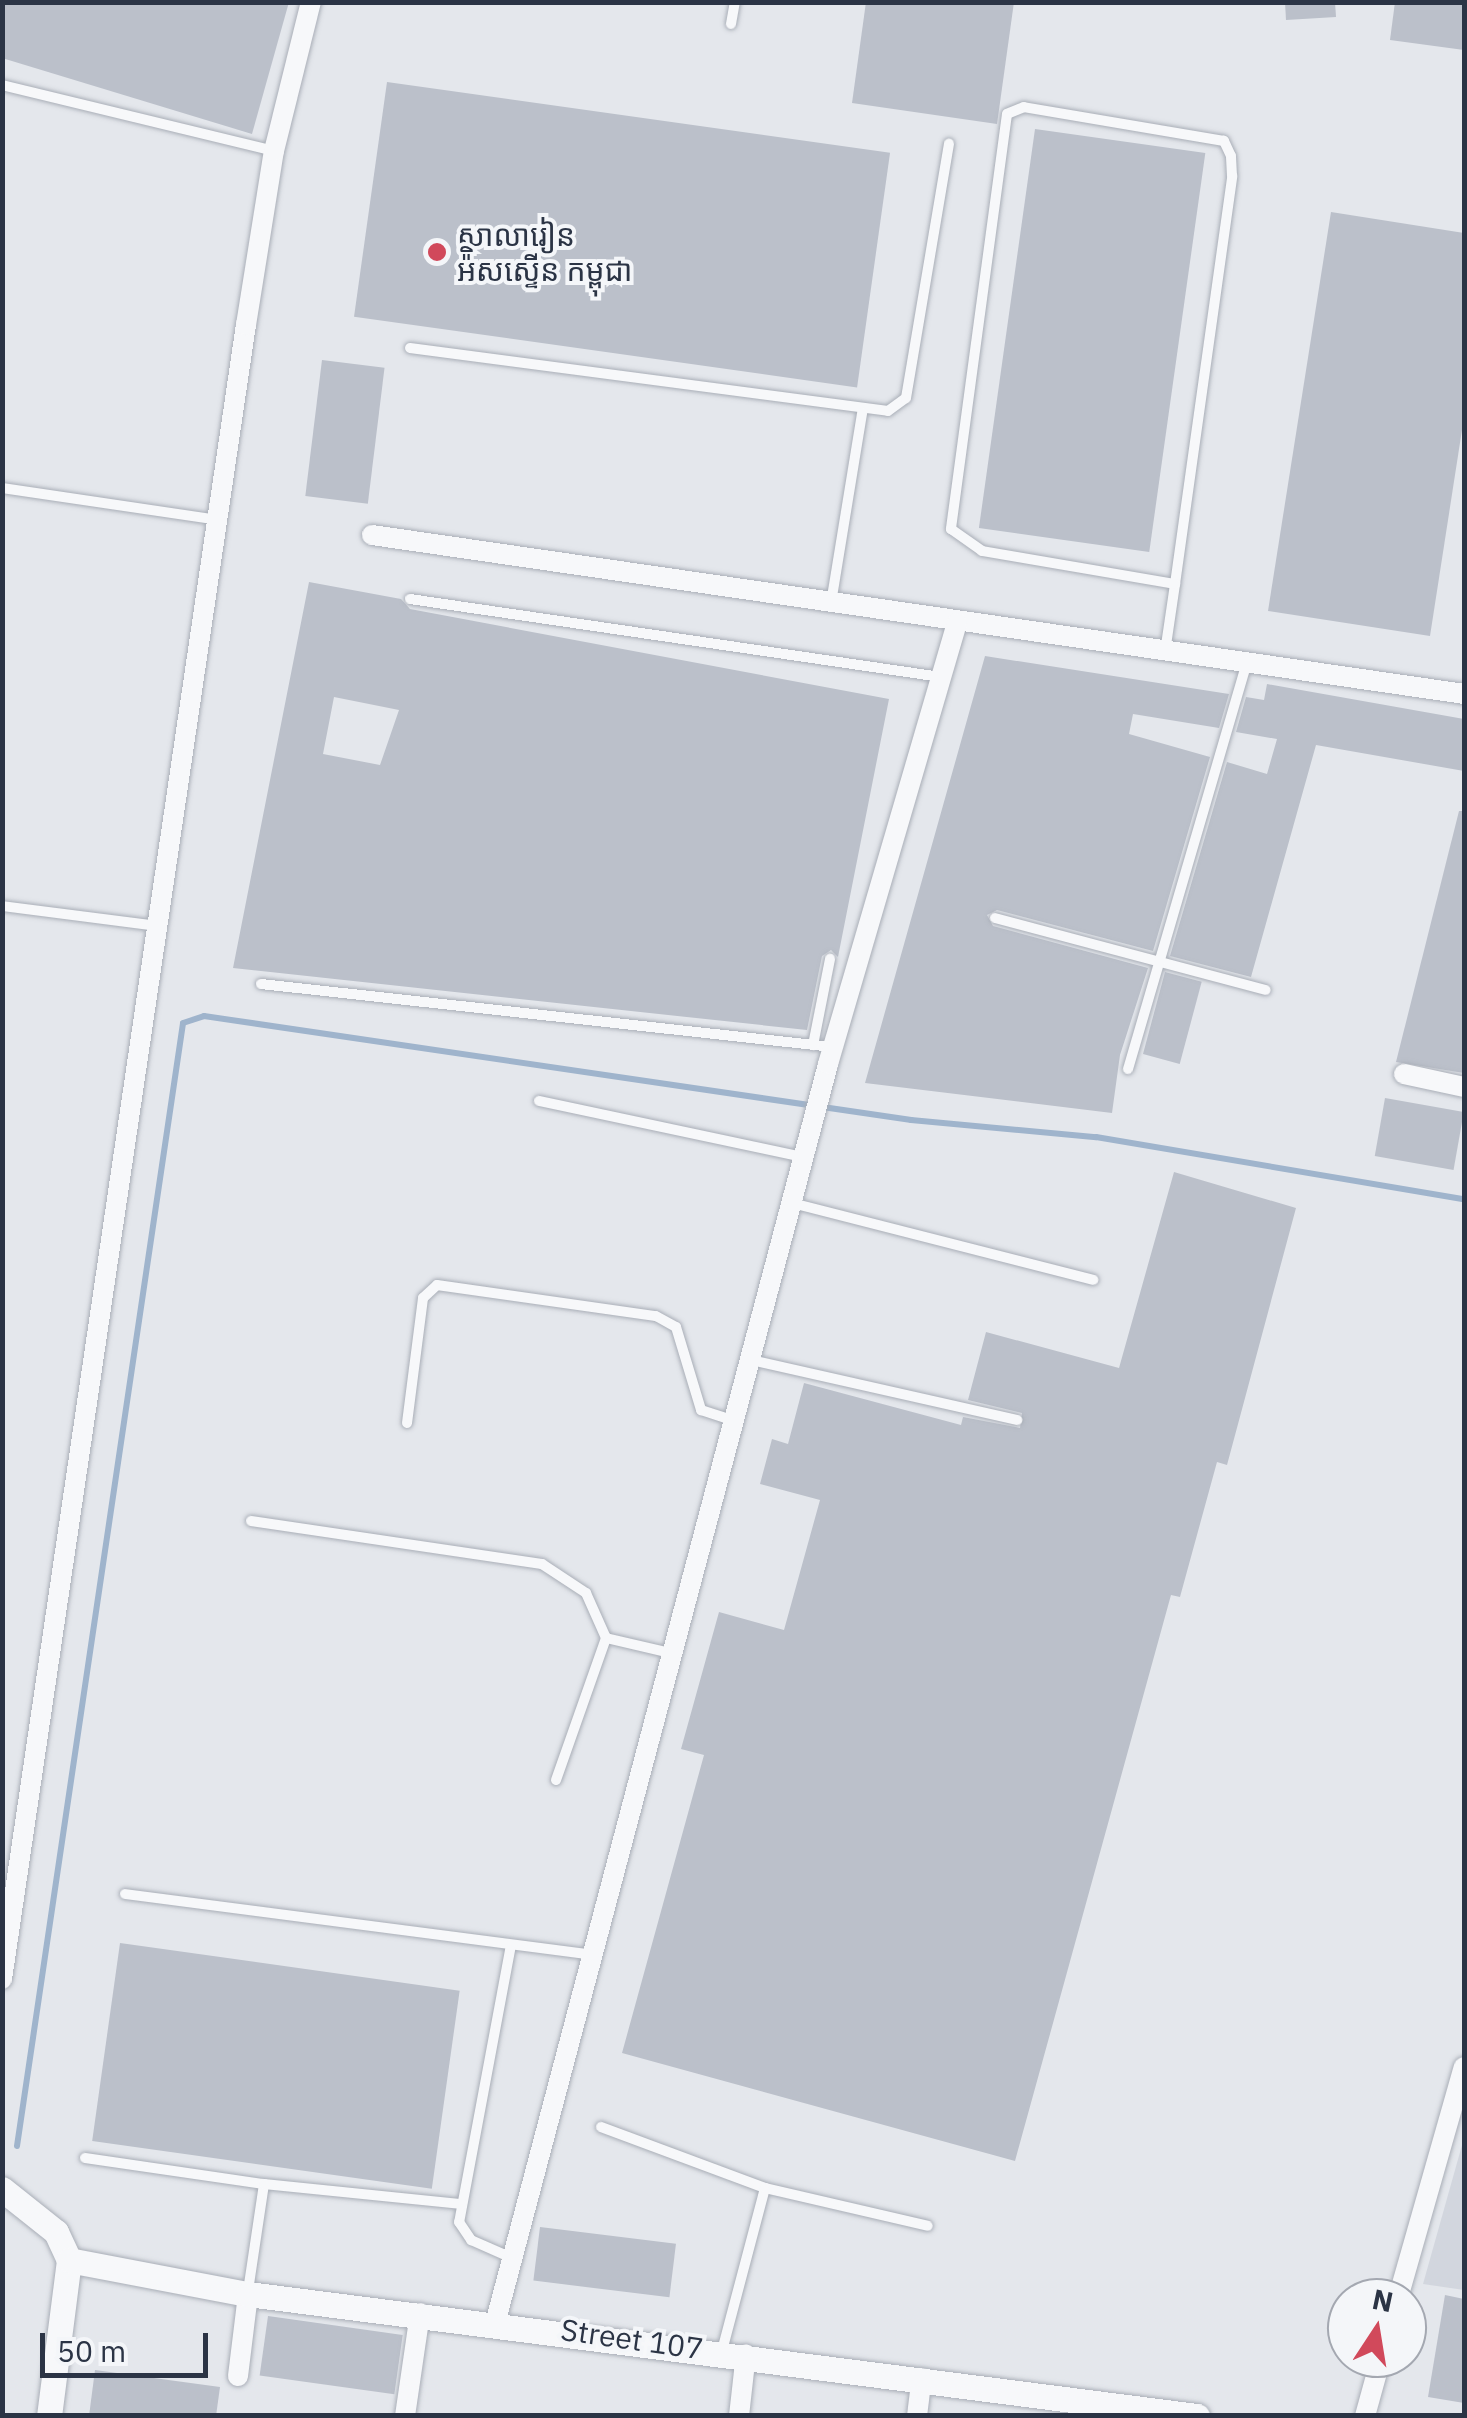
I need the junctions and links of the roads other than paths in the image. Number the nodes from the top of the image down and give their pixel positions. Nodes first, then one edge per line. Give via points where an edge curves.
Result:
1 (734, 2) edge
2 (308, 3) edge
3 (731, 24) dead end
4 (2, 85) edge
5 (949, 144) dead end
6 (274, 152) junction
7 (410, 348) dead end
8 (862, 413) junction
9 (2, 488) edge
10 (222, 520) junction
11 (372, 535) dead end
12 (1175, 584) junction
13 (410, 599) dead end
14 (831, 604) junction
15 (957, 623) junction
16 (1165, 653) junction
17 (1246, 666) junction
18 (941, 677) junction
19 (1464, 694) edge
20 (2, 906) edge
21 (995, 918) dead end
22 (160, 926) junction
23 (830, 958) dead end
24 (1160, 960) junction
25 (261, 984) dead end
26 (1266, 990) dead end
27 (824, 1052) junction
28 (1128, 1069) dead end
29 (1404, 1074) dead end
30 (1464, 1086) edge
31 (539, 1101) dead end
32 (805, 1151) junction
33 (792, 1203) junction
34 (1092, 1280) dead end
35 (751, 1360) junction
36 (736, 1420) junction
37 (1017, 1420) dead end
38 (407, 1423) dead end
39 (251, 1521) dead end
40 (606, 1638) junction
41 (675, 1654) junction
42 (556, 1780) dead end
43 (125, 1894) dead end
44 (511, 1945) junction
45 (594, 1956) junction
46 (2, 1979) edge
47 (1464, 2068) edge
48 (601, 2127) dead end
49 (85, 2158) dead end
50 (264, 2184) junction
51 (2, 2188) edge
52 (764, 2188) junction
53 (462, 2204) junction
54 (928, 2226) dead end
55 (513, 2259) junction
56 (68, 2260) junction
57 (1404, 2278) edge
58 (248, 2294) junction
59 (420, 2313) junction
60 (496, 2320) junction
61 (734, 2353) junction
62 (238, 2376) dead end
63 (922, 2378) junction
64 (1375, 2378) edge
65 (1080, 2408) edge
66 (49, 2416) edge
67 (405, 2416) edge
68 (739, 2416) edge
69 (917, 2416) edge
70 (1197, 2416) edge
71 (1364, 2416) edge

1 - 3 lane
2 - 6 street
4 - 6 lane
5 - 8 lane via 906,398 888,411
6 - 10 street
7 - 8 lane
8 - 14 lane
9 - 10 lane
10 - 22 street
11 - 14 street
12 - 12 lane via 1231,156 1224,141 1024,107 1007,114 951,529 982,551
12 - 16 lane
13 - 18 lane
14 - 15 street
15 - 16 street
15 - 18 street
16 - 17 street
17 - 19 street
17 - 24 lane
18 - 27 street
20 - 22 lane
21 - 24 lane
22 - 46 street
23 - 27 lane
24 - 26 lane
24 - 28 lane
25 - 27 lane
27 - 32 street
29 - 30 street
31 - 32 lane
32 - 33 street
33 - 34 lane
33 - 35 street
35 - 36 street
35 - 37 lane
36 - 38 lane via 701,1410 676,1327 656,1316 437,1285 422,1298
36 - 41 street
39 - 40 lane via 542,1564 586,1594
40 - 41 lane
40 - 42 lane
41 - 45 street
43 - 44 lane
44 - 45 lane
44 - 53 lane
45 - 55 street
47 - 57 street
48 - 52 lane
49 - 50 lane
50 - 53 lane
50 - 58 lane
51 - 56 street via 56,2232
52 - 54 lane
52 - 61 lane
53 - 55 lane via 459,2222 471,2240
55 - 60 street
56 - 58 street, Street 107
56 - 66 street
58 - 59 street, Street 107
58 - 62 street
59 - 60 street, Street 107
59 - 67 street
60 - 61 street, Street 107
61 - 63 street, Street 107
61 - 68 street
63 - 65 street, Street 107
63 - 69 street
64 - 71 street
65 - 70 street, Street 107

